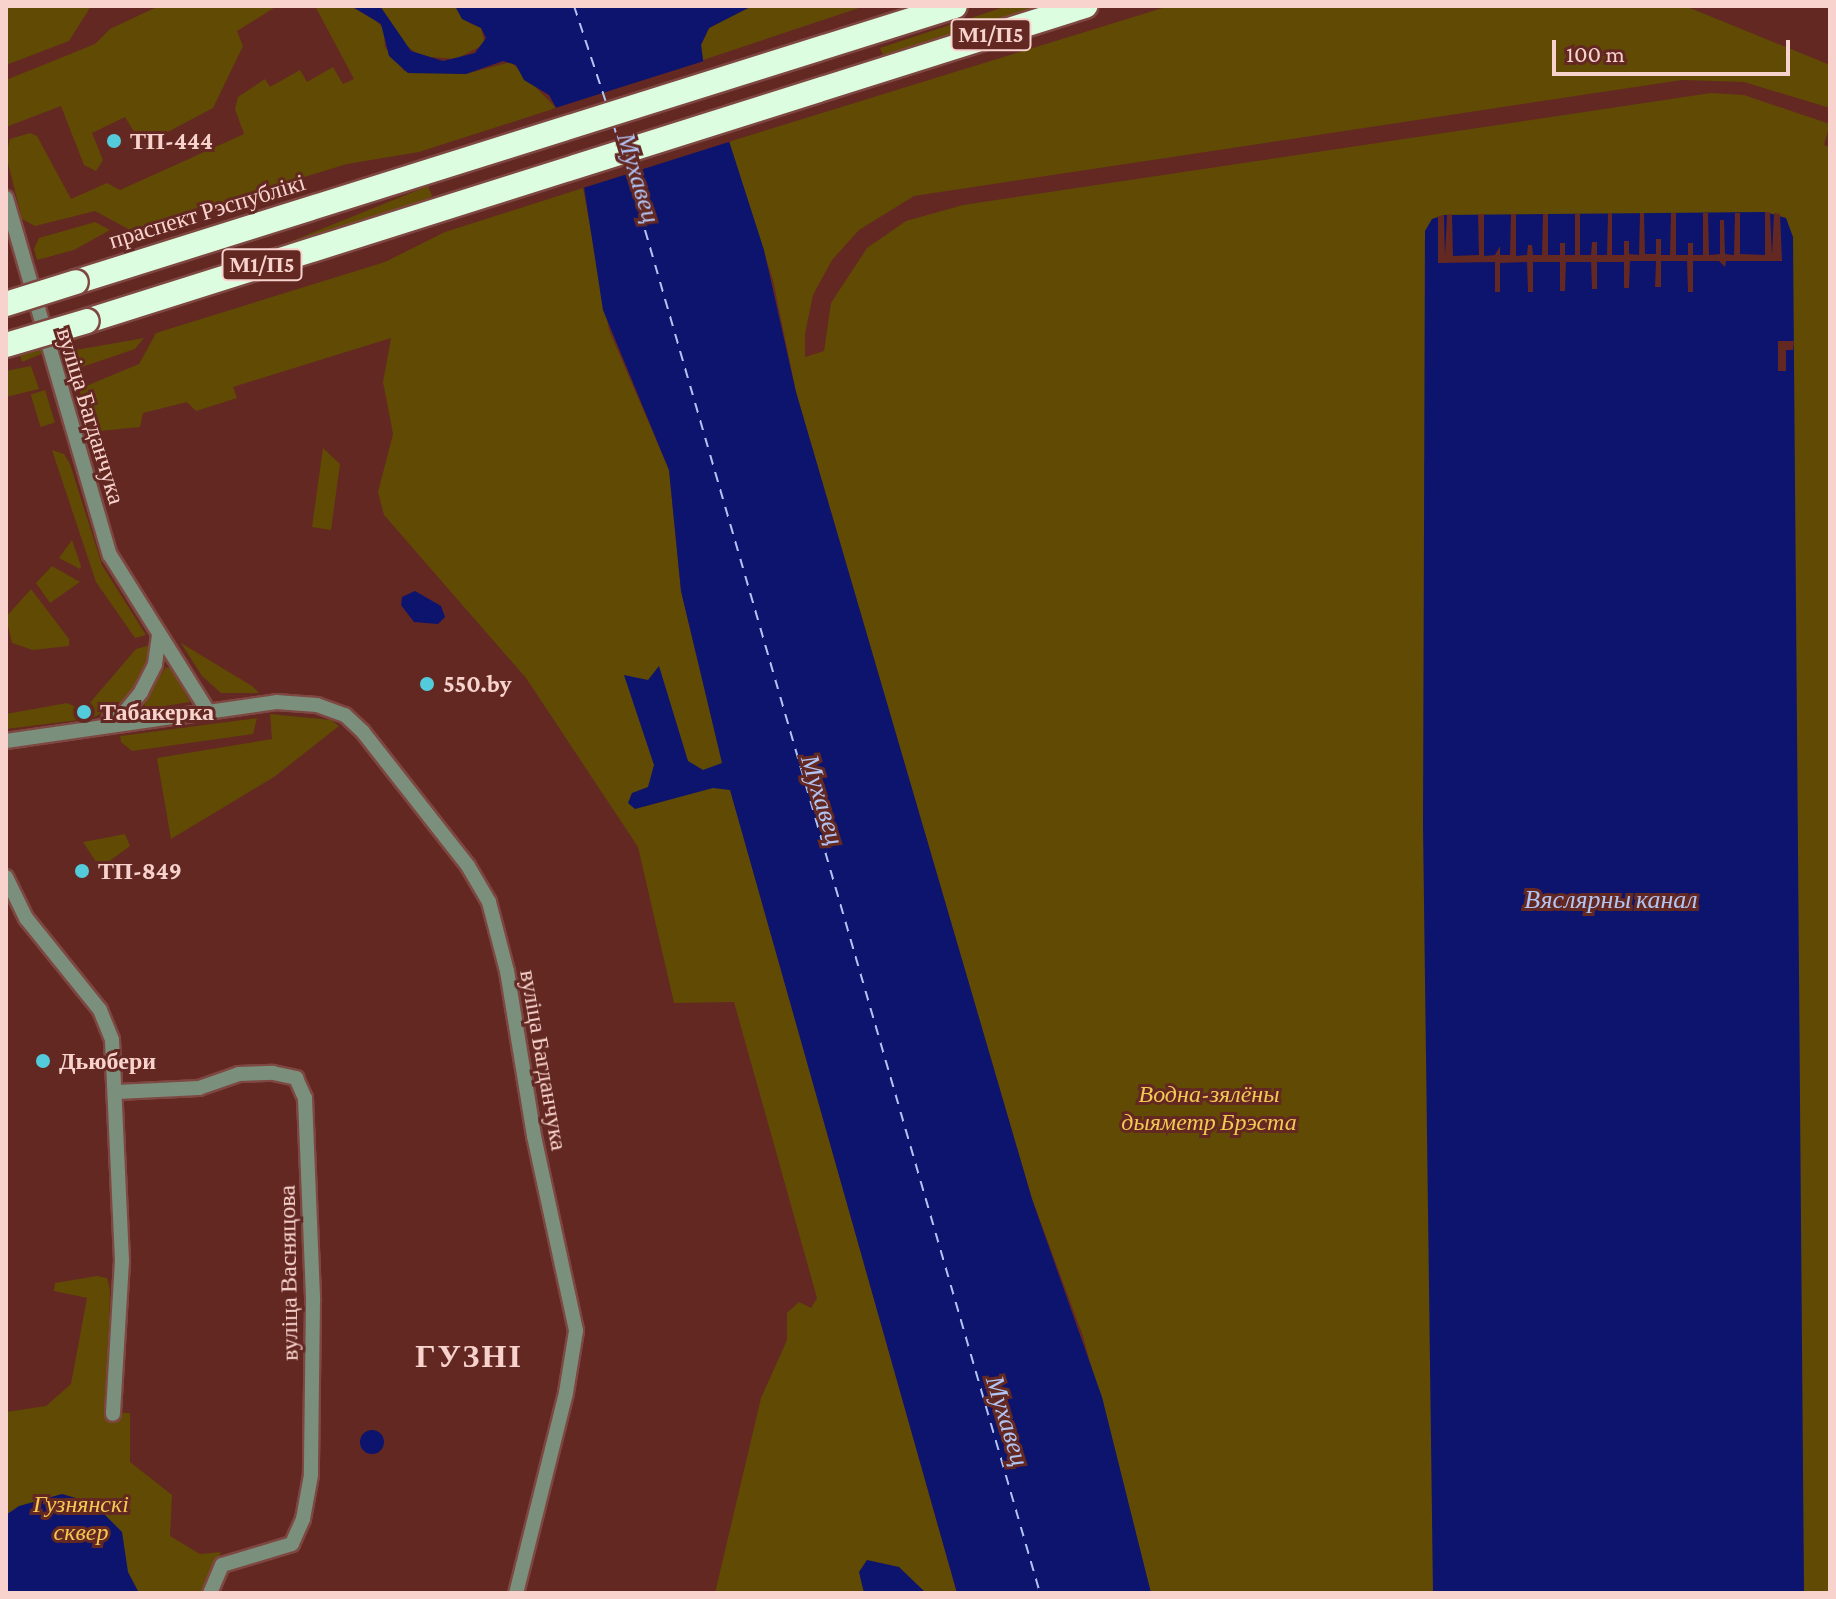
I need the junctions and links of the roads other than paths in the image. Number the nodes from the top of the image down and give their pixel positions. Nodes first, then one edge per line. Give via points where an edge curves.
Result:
1 (955, 6) edge
2 (1085, 6) edge
3 (6, 198) edge
4 (6, 304) edge
5 (6, 345) edge
6 (159, 636) junction
7 (208, 711) junction
8 (89, 727) junction
9 (6, 741) edge
10 (6, 877) edge
11 (117, 1092) junction
12 (113, 1414) dead end
13 (210, 1593) edge
14 (516, 1593) edge

1 - 4 highway, праспект Рэспублікі / М1/П5, bridge
2 - 5 highway, М1/П5, bridge
3 - 6 street, вуліца Багданчука via 110,555
6 - 7 street, вуліца Багданчука
6 - 8 street, вуліца Багданчука via 155,664 134,703
7 - 8 street, вуліца Багданчука
7 - 14 street, вуліца Багданчука via 287,702 345,715 410,786 489,902 576,1331 566,1393
8 - 9 street, вуліца Багданчука
10 - 11 street via 26,918 107,1023
11 - 12 street via 122,1270
11 - 13 street, вуліца Васняцова via 199,1088 239,1074 273,1073 296,1078 305,1098 313,1301 311,1475 303,1519 292,1544 222,1565

